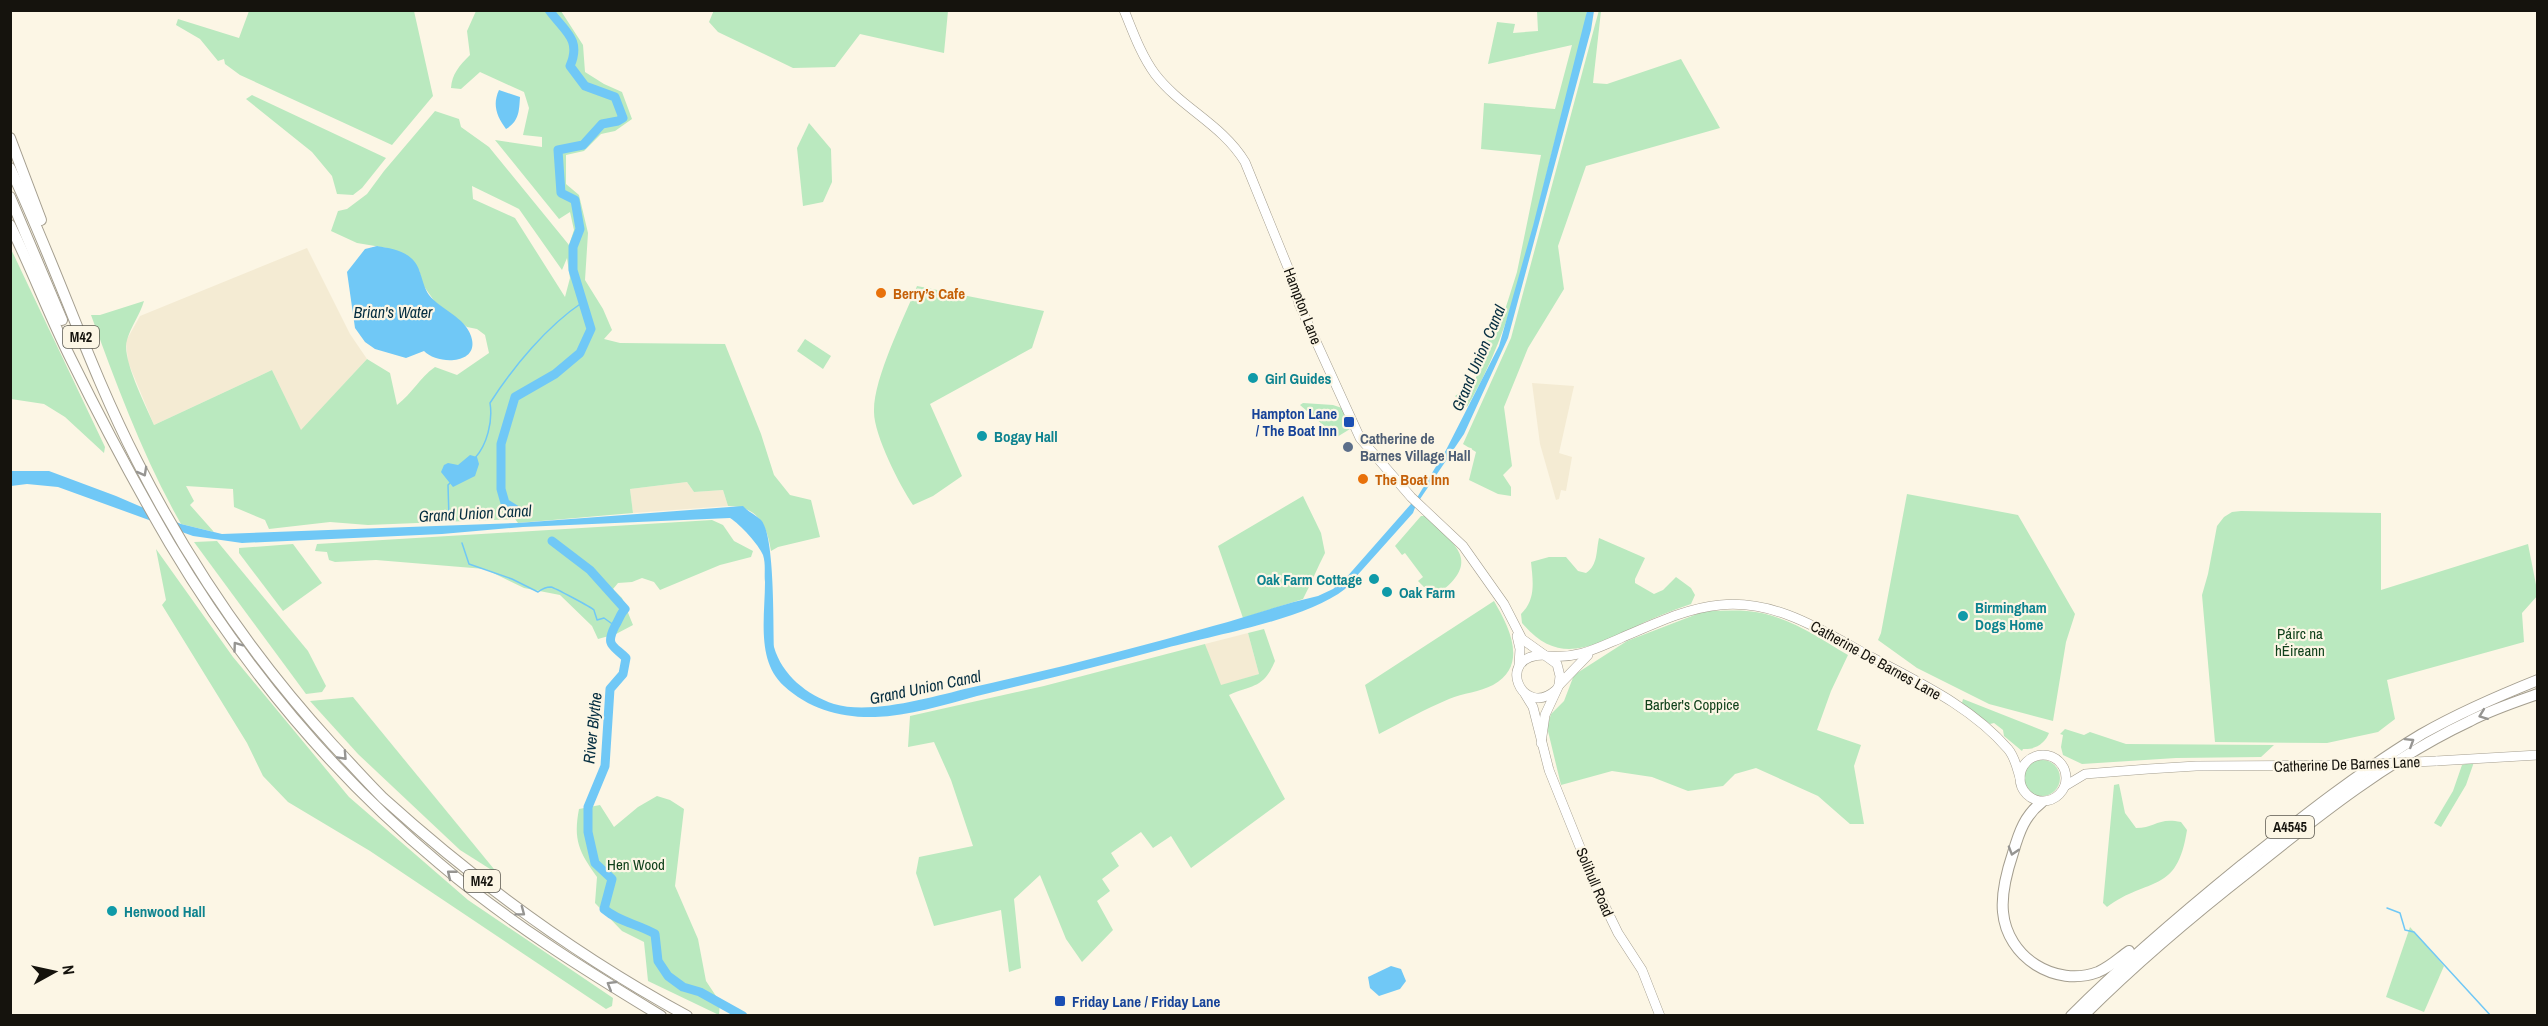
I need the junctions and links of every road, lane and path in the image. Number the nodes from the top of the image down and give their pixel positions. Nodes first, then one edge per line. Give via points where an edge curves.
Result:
1 (1124, 10) edge
2 (10, 138) edge
3 (10, 168) edge
4 (10, 197) edge
5 (10, 225) edge
6 (127, 440) junction
7 (124, 460) junction
8 (1514, 625) junction
9 (1592, 652) junction
10 (1546, 655) junction
11 (1519, 665) junction
12 (2538, 680) edge
13 (1557, 688) junction
14 (1525, 694) junction
15 (2538, 694) edge
16 (300, 717) junction
17 (1541, 743) junction
18 (2009, 750) junction
19 (2538, 755) edge
20 (2033, 757) junction
21 (2062, 765) junction
22 (2085, 774) junction
23 (2020, 778) junction
24 (2065, 786) junction
25 (2042, 802) junction
26 (2208, 893) junction
27 (661, 1016) edge
28 (687, 1016) edge
29 (1660, 1016) edge
30 (2071, 1016) edge
31 (2083, 1016) edge

1 - 8 main road, Hampton Lane via 1155,74 1237,149 1276,236 1307,323 1360,438 1412,497 1453,535 1504,604
2 - 6 highway
3 - 6 highway, M42
4 - 7 highway, M42
5 - 7 highway via 70,358
6 -> 16 highway, M42 via 185,546
16 -> 7 highway, M42 via 272,693 221,623 170,544
8 - 10 main road, Hampton Lane via 1525,642
8 - 11 main road, Hampton Lane
9 - 10 main road, Catherine De Barnes Lane via 1568,657
9 - 13 main road, Catherine De Barnes Lane
9 - 18 main road, Catherine De Barnes Lane via 1658,622 1705,607 1723,604 1776,611 1824,630 1943,696 1980,722
10 - 11 main road via 1529,657
10 - 13 main road via 1558,668
11 - 14 main road via 1517,681
26 -> 12 highway, A4545 via 2290,827 2398,749 2480,704
13 - 14 main road via 1540,698
13 - 17 main road, Solihull Road via 1545,715
14 - 17 main road, Solihull Road via 1533,707
15 -> 31 highway, A4545 via 2471,720 2377,775 2203,908
27 -> 16 highway, M42 via 585,970 440,865 348,778
16 -> 28 highway, M42 via 382,797 485,885 568,945
17 - 29 main road, Solihull Road via 1598,892 1642,970
18 - 20 main road, Catherine De Barnes Lane
18 - 23 main road, Catherine De Barnes Lane
19 - 22 main road, Catherine De Barnes Lane, bridge via 2350,765 2196,766
20 - 21 main road via 2049,756
20 - 23 main road via 2022,768
21 - 22 main road, Catherine De Barnes Lane
21 - 24 main road
22 - 24 main road, Catherine De Barnes Lane
23 - 25 main road via 2026,795
24 - 25 main road via 2054,799
25 -> 26 highway via 2028,814 2020,830 2005,880 2002,906 2014,944 2038,967 2073,976 2102,970
26 - 30 highway, A4545 via 2125,963

